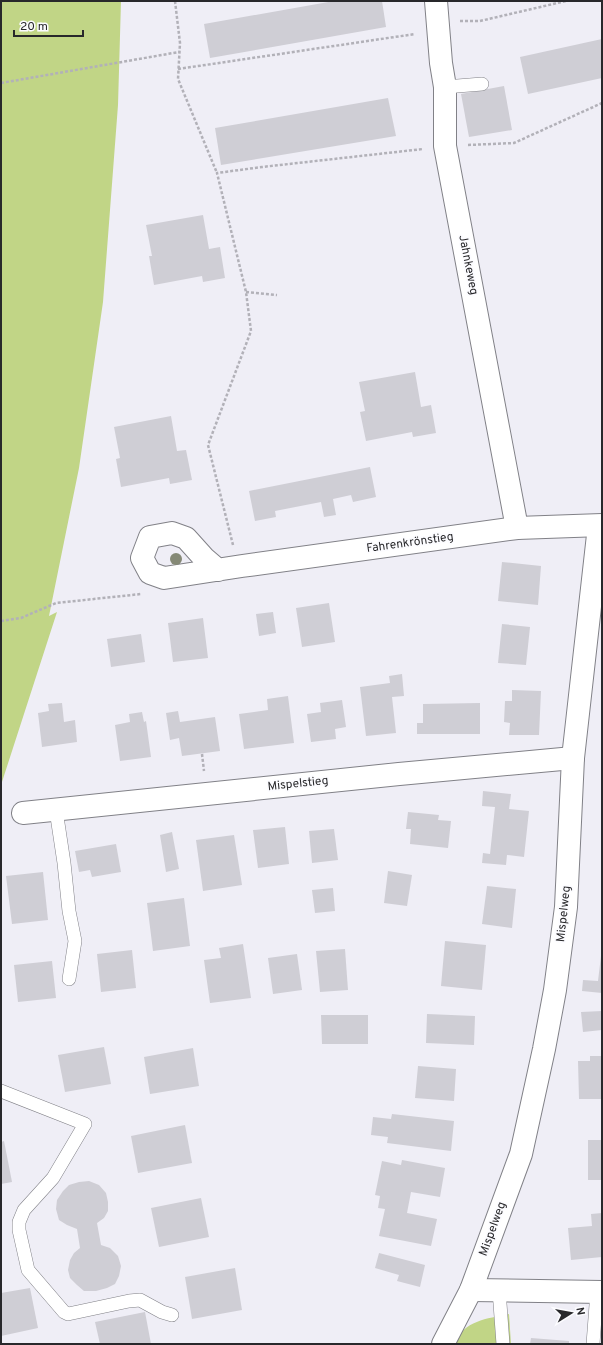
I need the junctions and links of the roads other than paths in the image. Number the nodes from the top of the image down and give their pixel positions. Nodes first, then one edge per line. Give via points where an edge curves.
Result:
1 (437, 18) edge
2 (482, 84) dead end
3 (445, 87) junction
4 (600, 526) edge
5 (517, 528) junction
6 (218, 570) junction
7 (573, 758) junction
8 (56, 810) junction
9 (22, 813) dead end
10 (68, 979) dead end
11 (1, 1091) edge
12 (471, 1290) junction
13 (499, 1290) junction
14 (599, 1292) edge
15 (172, 1315) dead end
16 (443, 1344) edge
17 (503, 1344) edge
18 (593, 1344) edge

1 - 3 street, Jahnkeweg
2 - 3 lane
3 - 5 street, Jahnkeweg via 445,146
4 - 5 street, Fahrenkrönstieg
4 - 7 street, Mispelweg
5 - 6 street, Fahrenkrönstieg
6 - 6 street, Fahrenkrönstieg via 186,538 172,533 150,537 142,558 150,573 164,578
7 - 8 street, Mispelstieg
7 - 12 street, Mispelweg via 566,906 544,1049 521,1154
8 - 9 street, Mispelstieg
8 - 10 lane via 75,941
11 - 15 lane via 85,1124 53,1178 24,1210 19,1222 28,1270 68,1314 129,1300 140,1300
12 - 13 street
12 - 16 street, Mispelweg
13 - 14 street
13 - 17 lane
14 - 18 lane

